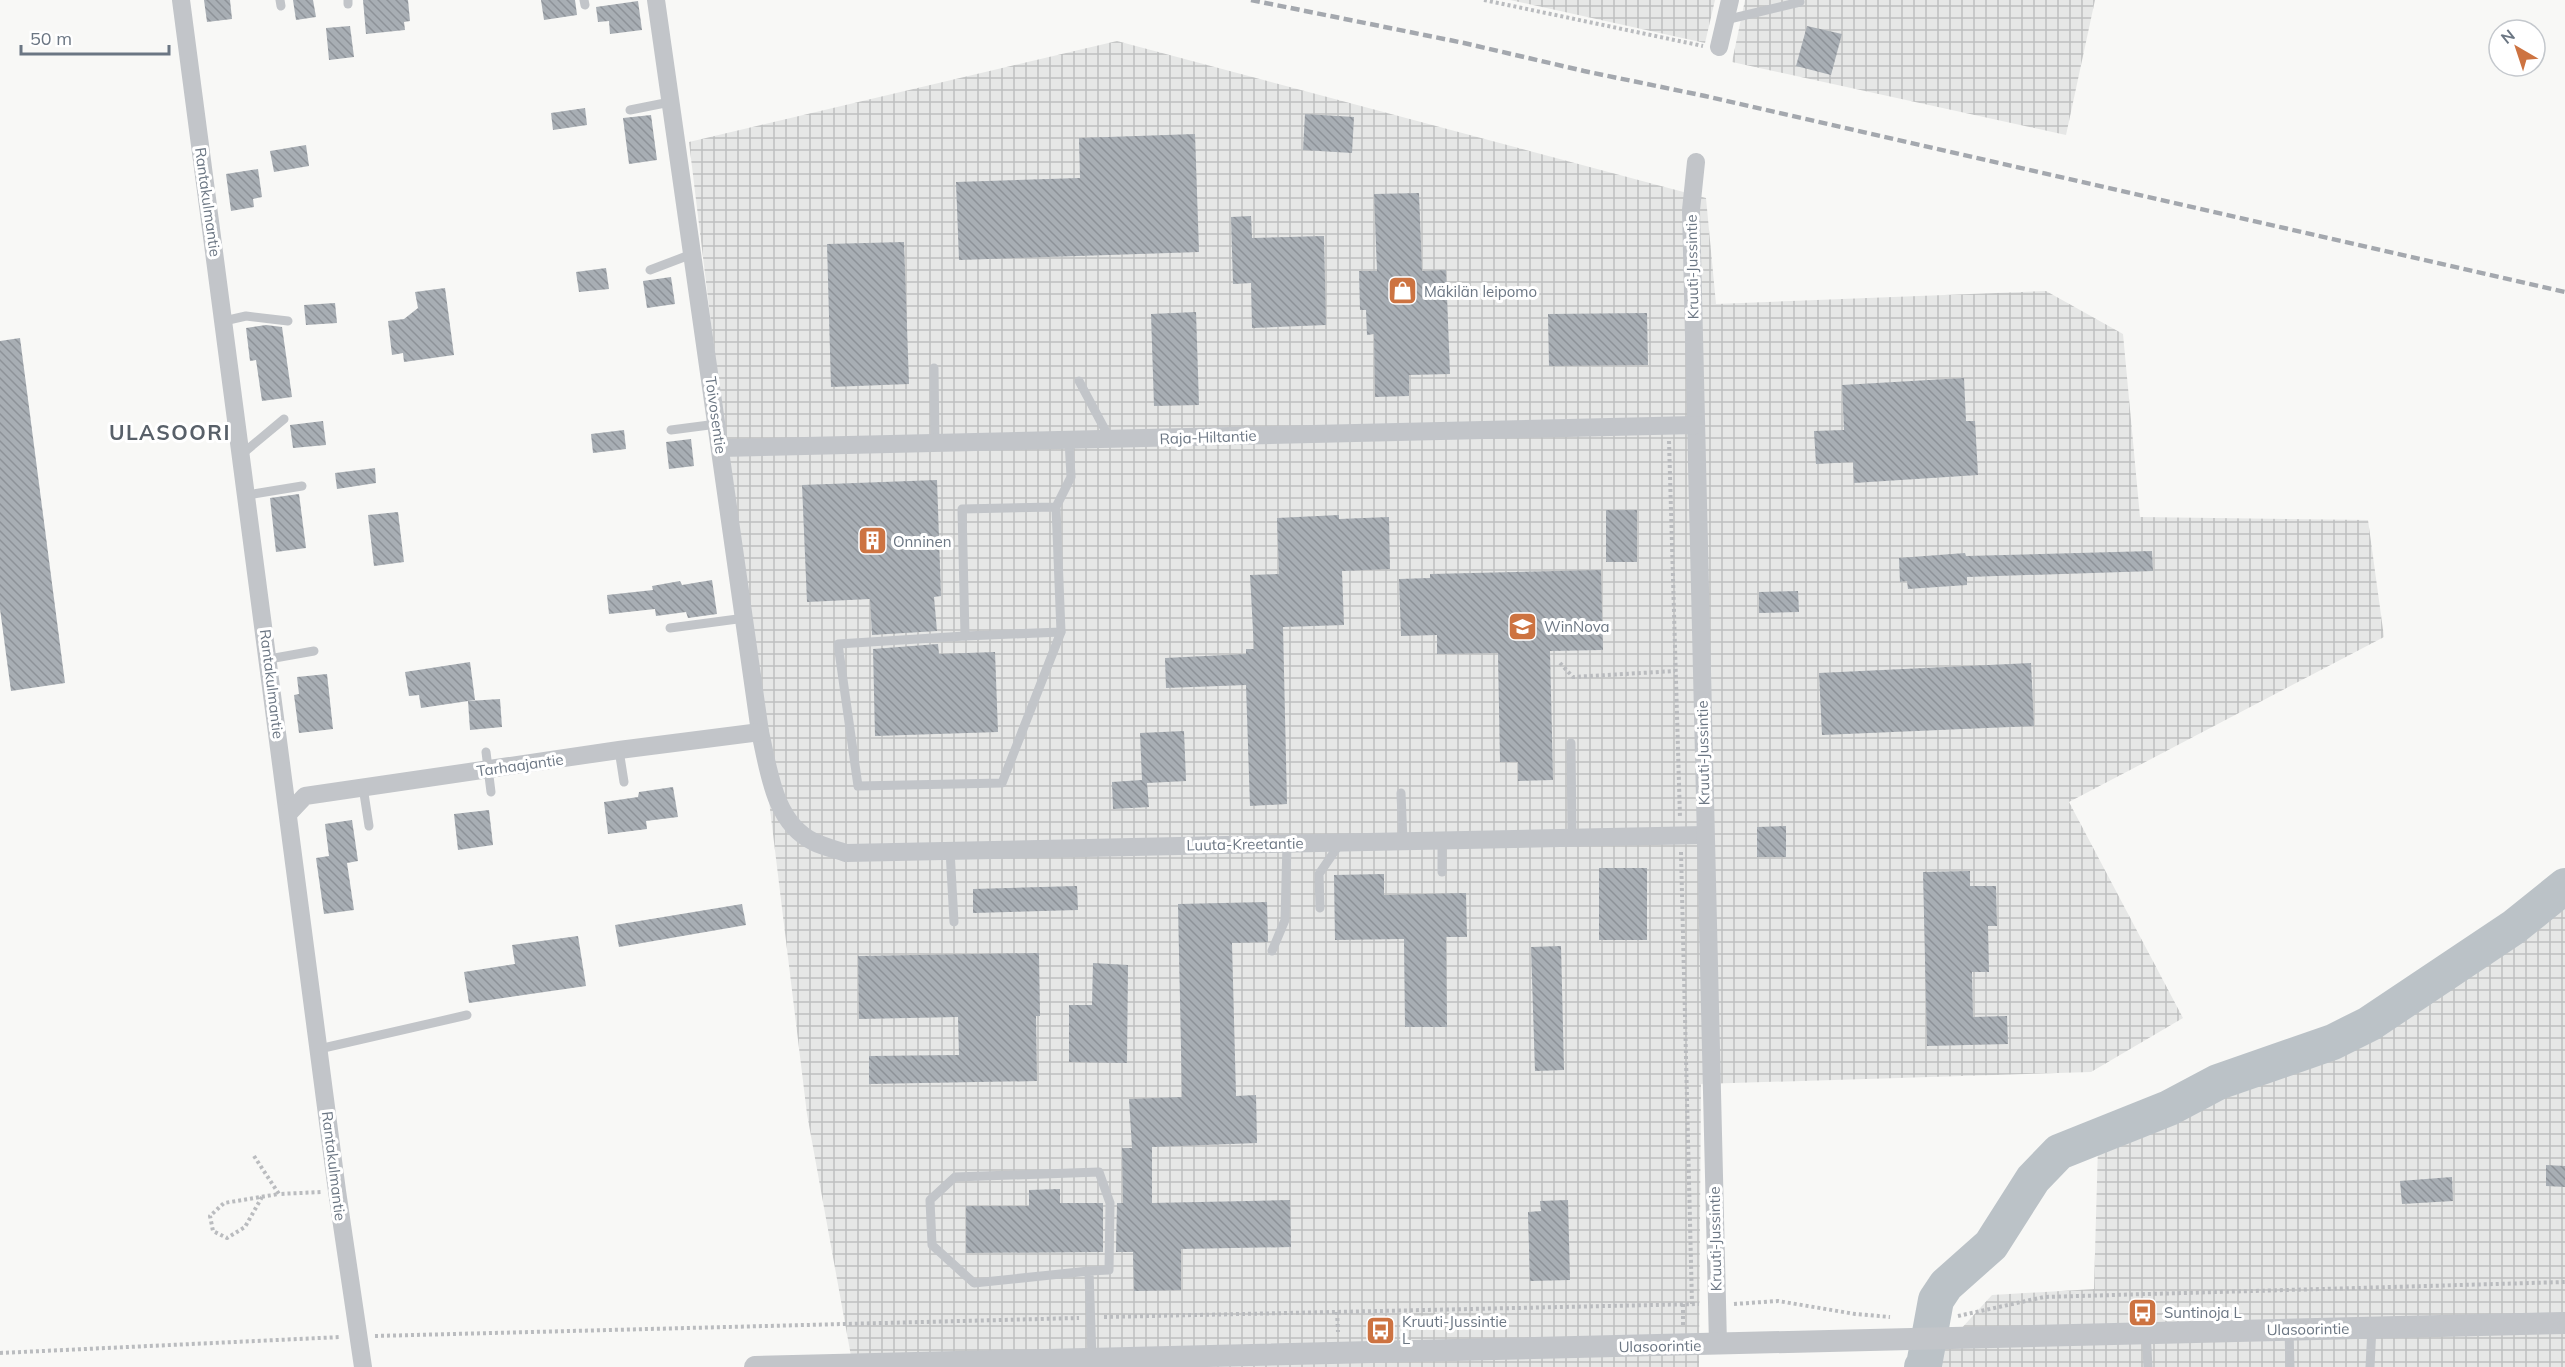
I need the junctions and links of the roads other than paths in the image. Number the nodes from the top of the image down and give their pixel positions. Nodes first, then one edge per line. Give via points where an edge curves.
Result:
1 (181, 0) edge
2 (656, 0) edge
3 (1730, 0) edge
4 (1800, 2) dead end
5 (1725, 20) junction
6 (1719, 47) road end
7 (670, 102) junction
8 (630, 110) dead end
9 (1696, 162) dead end
10 (692, 254) junction
11 (650, 270) dead end
12 (224, 321) junction
13 (288, 321) dead end
14 (934, 368) dead end
15 (1079, 381) dead end
16 (284, 419) dead end
17 (717, 424) junction
18 (1696, 424) junction
19 (671, 430) dead end
20 (1110, 439) junction
21 (1069, 440) junction
22 (934, 443) junction
23 (720, 448) junction
24 (242, 454) junction
25 (302, 486) dead end
26 (247, 495) junction
27 (1056, 507) junction
28 (745, 618) junction
29 (670, 628) dead end
30 (1061, 632) junction
31 (965, 636) junction
32 (314, 651) dead end
33 (269, 659) junction
34 (760, 732) junction
35 (1570, 743) dead end
36 (619, 750) junction
37 (486, 752) dead end
38 (487, 770) junction
39 (624, 782) dead end
40 (363, 787) junction
41 (490, 792) dead end
42 (1401, 793) dead end
43 (288, 814) junction
44 (792, 825) joint
45 (369, 826) dead end
46 (1705, 835) junction
47 (1572, 838) junction
48 (1442, 840) junction
49 (1403, 841) junction
50 (1341, 842) junction
51 (1287, 843) junction
52 (950, 850) junction
53 (1442, 872) dead end
54 (1320, 908) dead end
55 (954, 922) dead end
56 (1272, 951) dead end
57 (467, 1015) dead end
58 (319, 1049) junction
59 (1089, 1271) junction
60 (2565, 1323) edge
61 (2372, 1327) junction
62 (2289, 1329) junction
63 (2146, 1333) junction
64 (1718, 1344) junction
65 (1092, 1359) junction
66 (1033, 1364) edge
67 (363, 1367) edge
68 (755, 1367) edge
69 (2148, 1367) edge
70 (2290, 1367) edge
71 (2370, 1367) edge

1 - 12 street, Rantakulmantie
2 - 7 street, Toivosentie
3 - 5 street
4 - 5 lane
5 - 6 street
7 - 8 lane
7 - 10 street, Toivosentie
9 - 18 street, Kruuti-Jussintie via 1691,210
10 - 11 lane
10 - 17 street, Toivosentie
12 - 13 lane via 246,316
12 - 24 street, Rantakulmantie
14 - 22 lane
15 - 20 lane
16 - 24 lane
17 - 19 lane
17 - 23 street, Toivosentie
18 - 20 street, Raja-Hiltantie
18 - 46 street, Kruuti-Jussintie
20 - 21 street, Raja-Hiltantie
21 - 22 street, Raja-Hiltantie
21 - 27 lane via 1071,477
22 - 23 street, Raja-Hiltantie
23 - 28 street, Toivosentie
24 - 26 street, Rantakulmantie
25 - 26 lane
26 - 33 street, Rantakulmantie
27 - 30 lane
27 - 31 lane via 962,509
28 - 29 lane
28 - 34 street, Toivosentie
30 - 31 lane
30 - 31 lane via 1002,783 858,786 838,644
32 - 33 lane
33 - 43 street, Rantakulmantie
34 - 36 street, Tarhaajantie
34 - 44 street, Toivosentie via 774,793
35 - 47 lane
36 - 38 street, Tarhaajantie
36 - 39 lane
37 - 38 lane
38 - 40 street, Tarhaajantie
38 - 41 lane
40 - 43 street, Tarhaajantie via 305,796
40 - 45 lane
42 - 49 lane
43 - 58 street, Rantakulmantie
44 - 52 street, Luuta-Kreetantie via 813,842 846,853
46 - 47 street, Luuta-Kreetantie
46 - 64 street, Kruuti-Jussintie
47 - 48 street, Luuta-Kreetantie
48 - 49 street, Luuta-Kreetantie
48 - 53 lane
49 - 50 street, Luuta-Kreetantie
50 - 51 street, Luuta-Kreetantie
50 - 54 lane via 1319,874
51 - 52 street, Luuta-Kreetantie
51 - 56 lane via 1285,920
52 - 55 lane
57 - 58 lane
58 - 67 street, Rantakulmantie
59 - 59 lane via 974,1282 933,1245 930,1200 955,1177 1099,1172 1110,1203 1109,1270
59 - 65 lane
60 - 61 street, Ulasoorintie
61 - 62 street, Ulasoorintie
61 - 71 lane
62 - 63 street, Ulasoorintie
62 - 70 lane
63 - 64 street, Ulasoorintie via 1953,1327 1905,1340
63 - 69 lane
64 - 65 street, Ulasoorintie via 1377,1356
65 - 66 street, Ulasoorintie
66 - 68 street, Ulasoorintie

